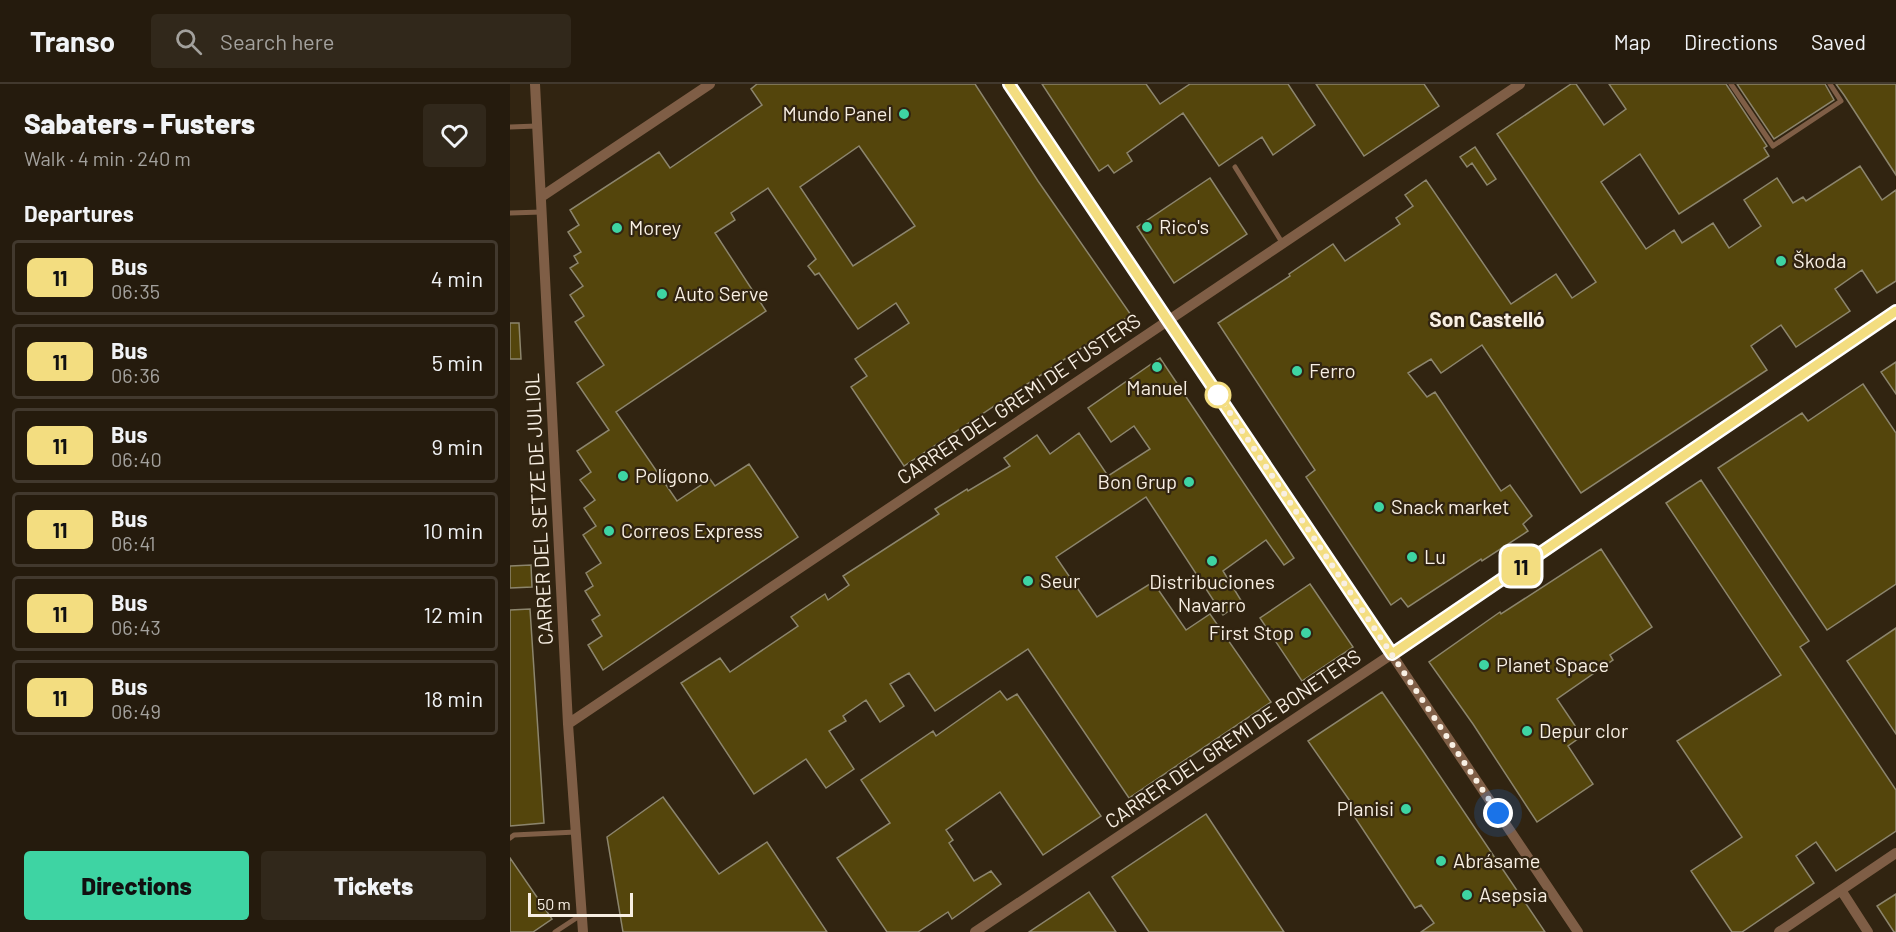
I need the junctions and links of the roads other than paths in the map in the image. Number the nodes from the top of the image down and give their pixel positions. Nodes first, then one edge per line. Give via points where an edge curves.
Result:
1 (535, 84) edge
2 (710, 84) edge
3 (1009, 84) edge
4 (1520, 84) edge
5 (1731, 84) edge
6 (1830, 84) edge
7 (537, 126) junction
8 (510, 127) edge
9 (1235, 167) dead end
10 (541, 197) junction
11 (542, 212) junction
12 (510, 213) edge
13 (1283, 244) junction
14 (1896, 311) edge
15 (1168, 321) junction
16 (1392, 654) junction
17 (568, 724) junction
18 (576, 832) junction
19 (510, 838) edge
20 (1896, 853) edge
21 (1840, 890) junction
22 (582, 915) junction
23 (555, 932) edge
24 (583, 932) edge
25 (975, 932) edge
26 (1578, 932) edge
27 (1779, 932) edge
28 (1868, 932) edge

1 - 7 street, CARRER DEL SETZE DE JULIOL
2 - 10 street
3 - 15 street
4 - 13 street, CARRER DEL GREMI DE FUSTERS
5 - 6 lane via 1773,146 1841,101
7 - 8 lane
7 - 10 street, CARRER DEL SETZE DE JULIOL
9 - 13 lane
10 - 11 street, CARRER DEL SETZE DE JULIOL
11 - 12 lane
11 - 17 street, CARRER DEL SETZE DE JULIOL
13 - 15 street, CARRER DEL GREMI DE FUSTERS
14 - 16 street, CARRER DEL GREMI DE BONETERS
15 - 16 street
15 - 17 street, CARRER DEL GREMI DE FUSTERS
16 - 25 street, CARRER DEL GREMI DE BONETERS
16 - 26 street
17 - 18 street, CARRER DEL SETZE DE JULIOL
18 - 19 lane
18 - 22 street, CARRER DEL SETZE DE JULIOL
20 - 21 street
21 - 27 street
21 - 28 street
22 - 23 lane
22 - 24 street, CARRER DEL SETZE DE JULIOL

